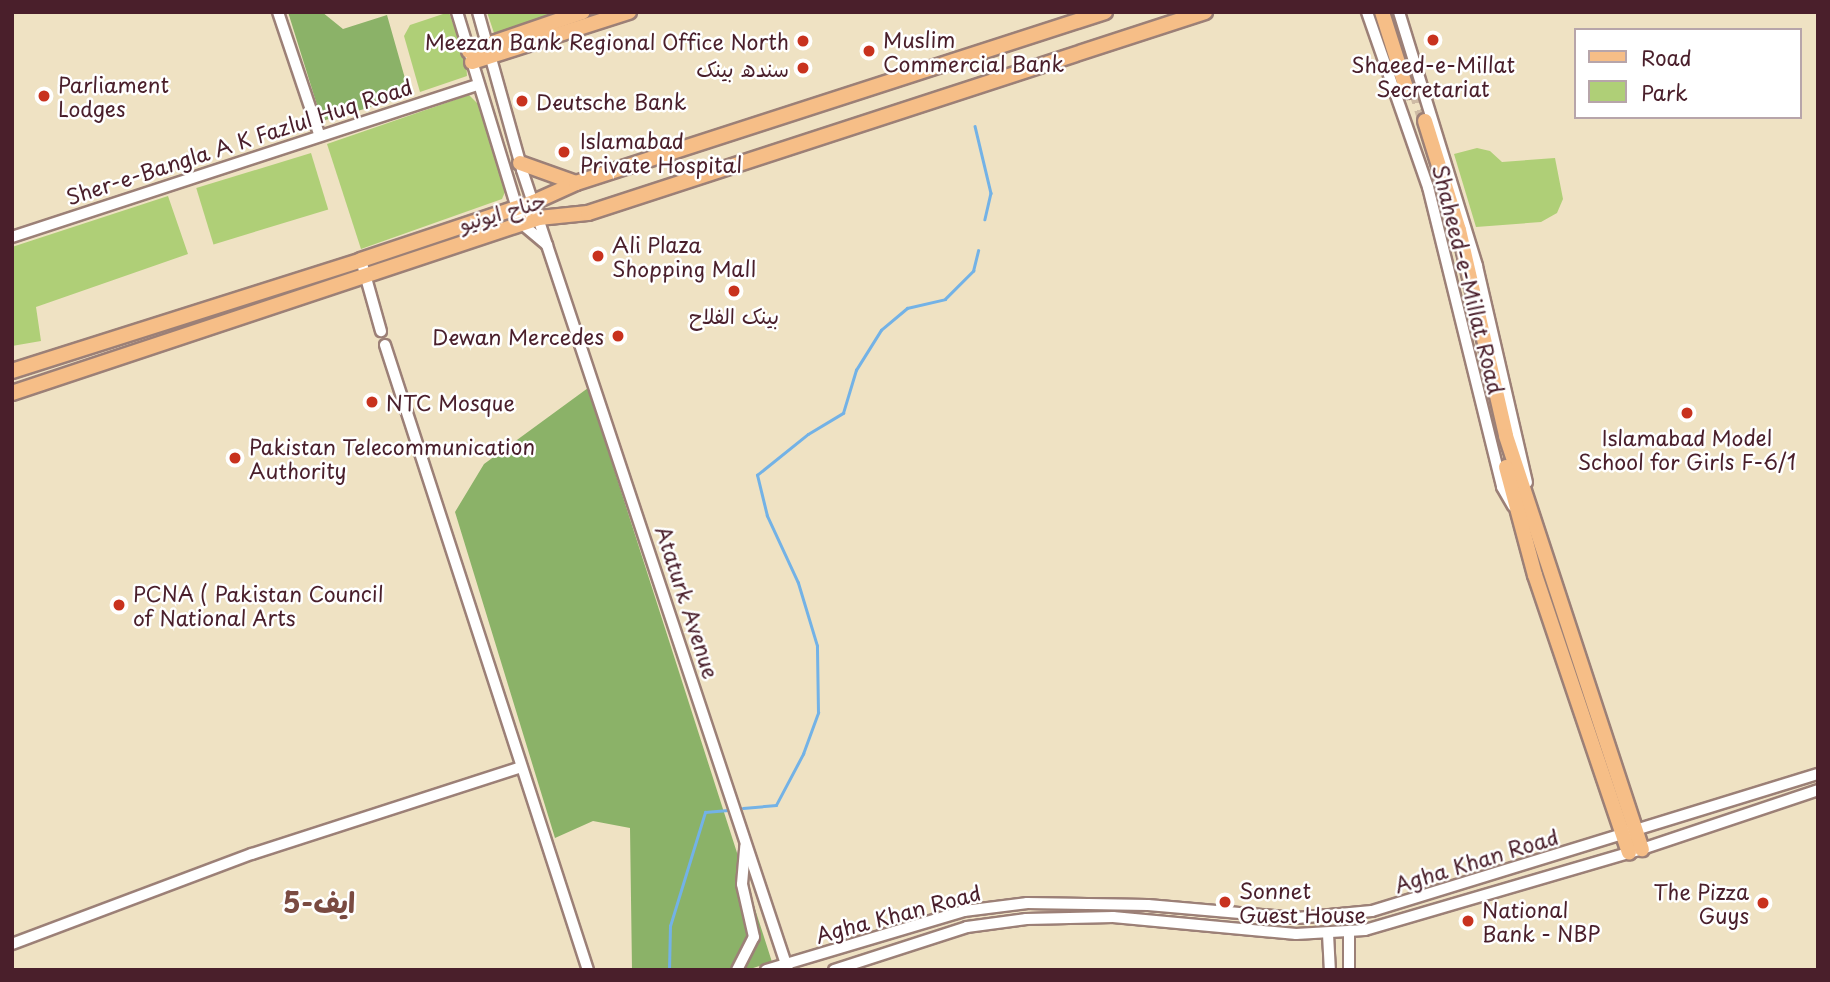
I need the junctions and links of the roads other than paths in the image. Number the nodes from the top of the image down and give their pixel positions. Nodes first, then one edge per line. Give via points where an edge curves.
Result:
1 (278, 12) edge
2 (457, 12) edge
3 (478, 12) edge
4 (583, 12) edge
5 (629, 12) edge
6 (1105, 12) edge
7 (1205, 12) edge
8 (1367, 12) edge
9 (1382, 12) edge
10 (1390, 12) edge
11 (1399, 12) edge
12 (488, 51) junction
13 (470, 57) junction
14 (478, 85) junction
15 (1422, 122) tunnel mouth
16 (319, 134) junction
17 (520, 163) junction
18 (576, 183) junction
19 (534, 202) junction
20 (517, 208) junction
21 (539, 218) junction
22 (522, 224) junction
23 (12, 237) edge
24 (549, 247) junction
25 (361, 260) junction
26 (366, 276) junction
27 (381, 331) dead end
28 (385, 345) dead end
29 (12, 371) edge
30 (12, 393) edge
31 (1524, 511) junction
32 (1547, 559) junction
33 (1532, 564) junction
34 (1587, 708) junction
35 (521, 767) junction
36 (1818, 774) edge
37 (1818, 790) edge
38 (1629, 835) junction
39 (746, 842) junction
40 (1636, 851) junction
41 (1372, 911) junction
42 (1376, 928) junction
43 (1349, 932) junction
44 (1328, 934) junction
45 (12, 944) edge
46 (787, 966) edge
47 (588, 970) edge
48 (737, 970) edge
49 (766, 970) edge
50 (834, 970) edge
51 (1330, 970) edge
52 (1349, 970) edge

1 - 16 street
2 - 13 street
3 - 12 street, Ataturk Avenue
4 - 12 main road
5 - 12 main road
6 - 18 main road, جناح ایونیو
7 - 21 main road, جناح ایونیو via 588,213
8 - 31 street, Shaheed-e-Millat Road via 1428,187 1502,487
9 - 10 main road via 1411,90
11 - 31 street, Shaheed-e-Millat Road via 1483,291 1530,493
12 - 13 main road
12 - 17 street, Ataturk Avenue
13 - 14 street
14 - 16 street, Sher-e-Bangla A K Fazlul Huq Road
14 - 20 street
15 - 31 main road, Shaheed-e-Millat Road
16 - 23 street, Sher-e-Bangla A K Fazlul Huq Road
17 - 18 main road
17 - 19 street, Ataturk Avenue
18 - 19 main road, جناح ایونیو
19 - 20 main road, جناح ایونیو
19 - 21 street, Ataturk Avenue
20 - 22 street
20 - 25 main road, جناح ایونیو
21 - 22 main road, جناح ایونیو
21 - 24 street, Ataturk Avenue
22 - 24 street
22 - 26 main road, جناح ایونیو
24 - 39 street, Ataturk Avenue
25 - 26 street
25 - 29 main road, جناح ایونیو
26 - 27 street
26 - 30 main road, جناح ایونیو
28 - 35 street
31 - 32 main road, Shaheed-e-Millat Road
31 - 33 main road, Shaheed-e-Millat Road
32 - 33 main road
32 - 34 main road, Shaheed-e-Millat Road
33 - 34 main road, Shaheed-e-Millat Road
34 - 38 main road, Shaheed-e-Millat Road
35 - 45 street via 253,854
35 - 47 street
36 - 38 street, Agha Khan Road
37 - 40 street, Agha Khan Road
38 - 40 main road, Shaheed-e-Millat Road
38 - 41 street, Agha Khan Road
39 - 46 street, Ataturk Avenue
39 - 48 street via 742,884 754,937
40 - 42 street, Agha Khan Road
41 - 42 street
41 - 46 street, Agha Khan Road via 1297,918 1148,905 1027,903 964,911
42 - 43 street, Agha Khan Road
43 - 44 street, Agha Khan Road
43 - 52 street
44 - 50 street, Agha Khan Road via 1113,917 1026,919 967,927
44 - 51 street
46 - 49 street, Agha Khan Road

